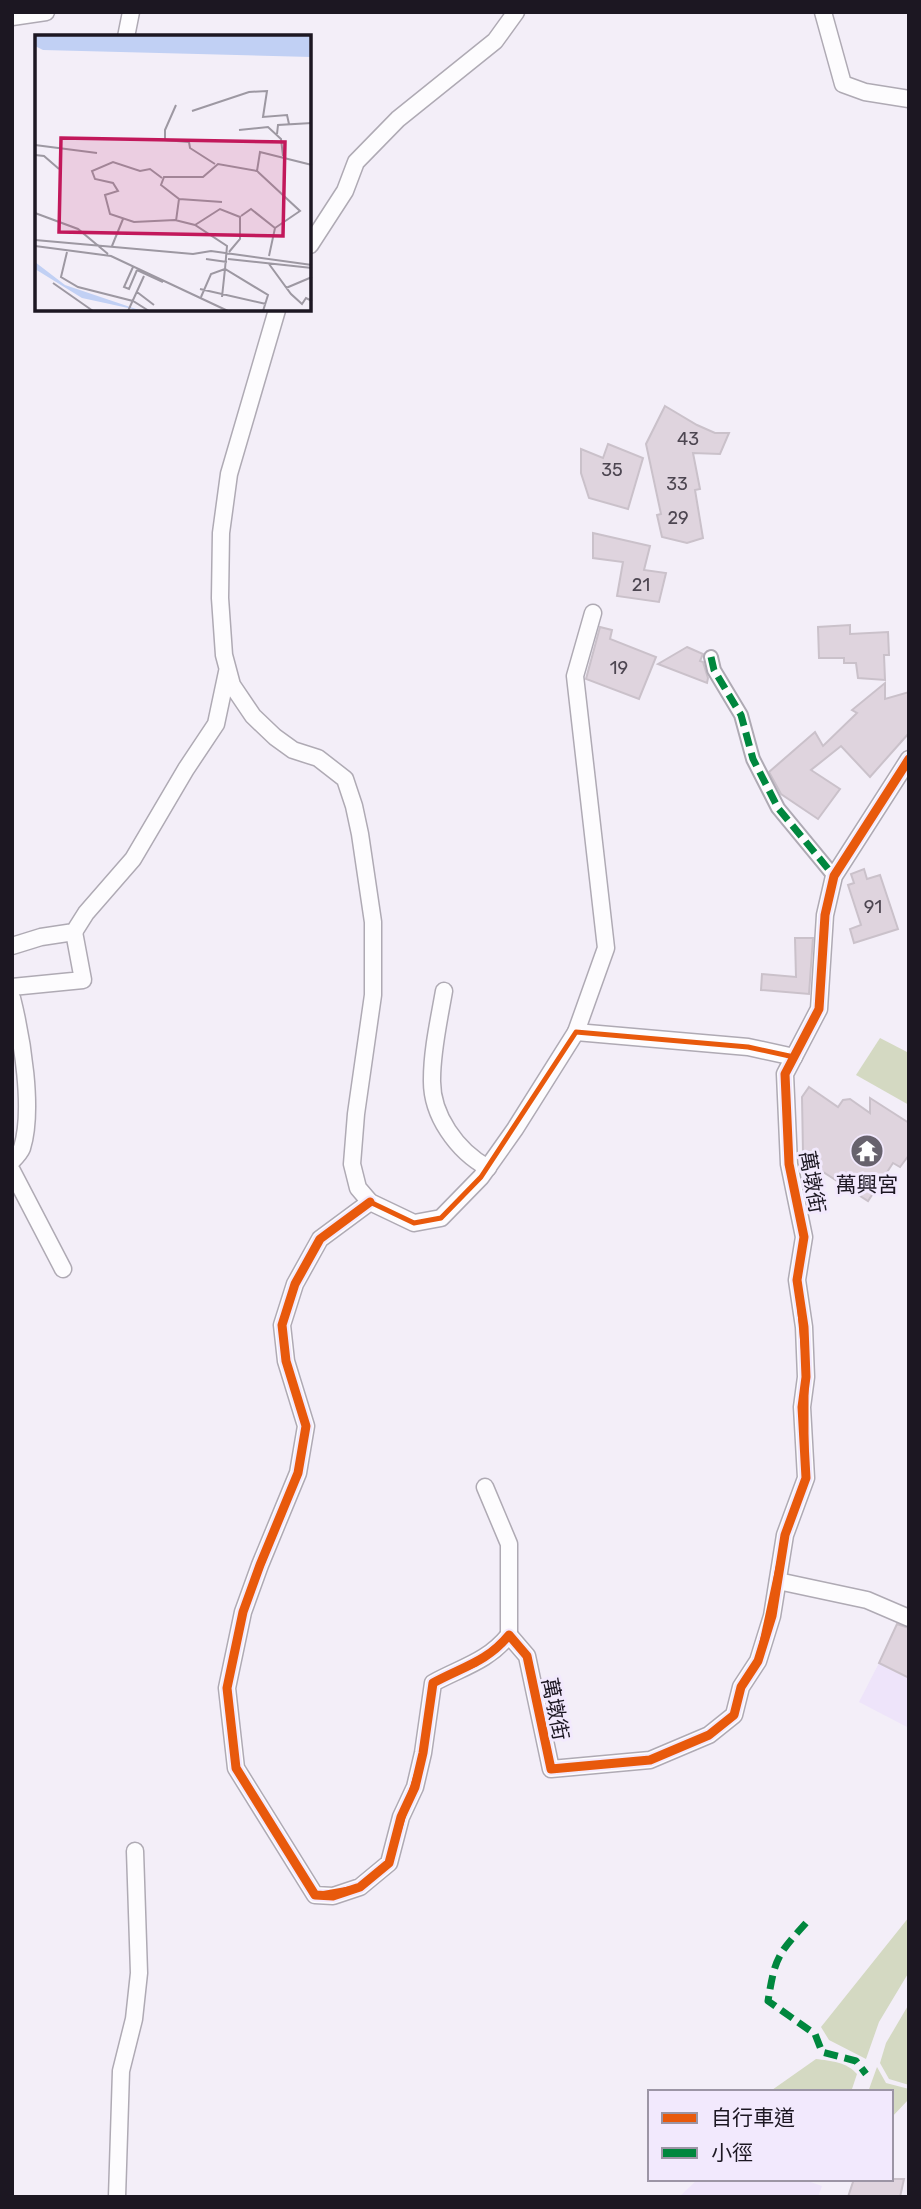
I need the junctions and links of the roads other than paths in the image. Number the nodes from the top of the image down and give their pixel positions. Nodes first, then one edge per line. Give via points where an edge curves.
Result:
1 (46, 12) edge
2 (516, 12) edge
3 (823, 12) edge
4 (125, 13) edge
5 (12, 17) edge
6 (126, 35) edge
7 (909, 99) edge
8 (312, 242) edge
9 (276, 312) edge
10 (593, 613) dead end
11 (711, 657) dead end
12 (228, 670) junction
13 (909, 759) edge
14 (834, 876) junction
15 (74, 932) junction
16 (12, 946) edge
17 (12, 987) edge
18 (444, 991) dead end
19 (12, 998) edge
20 (576, 1032) junction
21 (794, 1057) junction
22 (12, 1161) edge
23 (488, 1168) junction
24 (12, 1171) edge
25 (370, 1202) junction
26 (63, 1269) dead end
27 (485, 1487) dead end
28 (778, 1581) junction
29 (909, 1618) edge
30 (509, 1634) junction
31 (135, 1851) dead end
32 (117, 2197) edge

1 - 5 street
2 - 8 street via 495,41 398,119 356,162 345,191
3 - 7 street via 843,84
4 - 6 street
9 - 12 street via 229,474 221,533 220,598
10 - 20 street via 575,676 606,948
11 - 14 street via 741,715 753,759 778,808
12 - 15 street via 216,724 133,859
12 - 25 street via 232,685 253,716 293,750 318,758 345,779 354,806 373,922 373,995 352,1164 358,1188
13 - 14 street, 萬墩街
14 - 21 street, 萬墩街 via 825,915 819,1009
15 - 16 street
15 - 17 street via 83,980
18 - 23 street via 432,1081 438,1110 449,1133 470,1158
19 - 22 street via 28,1106 21,1150
20 - 21 street via 748,1047
20 - 23 street
21 - 28 street, 萬墩街 via 785,1074 789,1164 804,1237 797,1280 804,1327 806,1478 785,1535
23 - 25 street via 441,1218 414,1223
24 - 26 street
25 - 30 street via 320,1239 295,1284 282,1325 286,1361 306,1426 298,1473 243,1612 227,1688 236,1768 314,1895 333,1896 360,1887 388,1863 424,1753 433,1683 476,1664
27 - 30 street via 509,1544
28 - 29 street via 867,1600
28 - 30 street, 萬墩街 via 758,1661 741,1687 734,1715 709,1735 650,1760 551,1769 527,1656
31 - 32 street via 139,1973 121,2071

